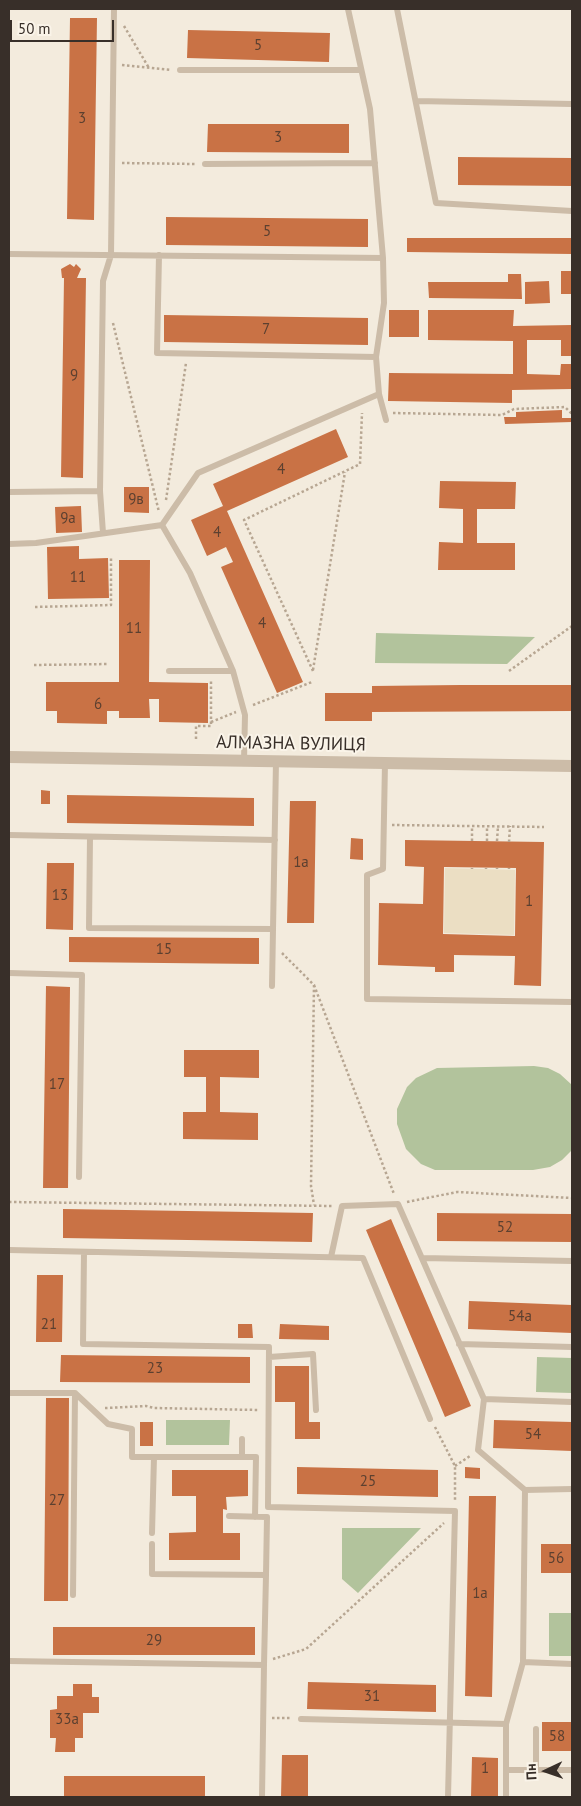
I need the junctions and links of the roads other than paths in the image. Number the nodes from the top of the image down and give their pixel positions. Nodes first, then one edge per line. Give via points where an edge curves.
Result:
1 (114, 9) edge
2 (348, 9) edge
3 (397, 9) edge
4 (180, 70) road end
5 (360, 70) junction
6 (416, 101) junction
7 (572, 104) edge
8 (376, 163) junction
9 (205, 164) road end
10 (572, 211) edge
11 (9, 254) edge
12 (111, 255) junction
13 (159, 255) junction
14 (383, 258) junction
15 (376, 357) junction
16 (379, 394) junction
17 (385, 416) road end
18 (100, 491) junction
19 (9, 492) edge
20 (162, 525) junction
21 (102, 533) junction
22 (9, 544) edge
23 (169, 671) dead end
24 (233, 671) junction
25 (9, 757) edge
26 (244, 761) junction
27 (276, 761) junction
28 (385, 763) junction
29 (572, 766) edge
30 (9, 835) edge
31 (90, 837) junction
32 (275, 840) junction
33 (273, 929) junction
34 (9, 974) edge
35 (272, 986) dead end
36 (572, 1002) edge
37 (79, 1177) dead end
38 (9, 1250) edge
39 (84, 1252) junction
40 (331, 1257) junction
41 (423, 1258) junction
42 (572, 1261) edge
43 (459, 1344) junction
44 (572, 1347) edge
45 (269, 1358) junction
46 (9, 1393) edge
47 (75, 1393) junction
48 (484, 1400) junction
49 (572, 1402) edge
50 (316, 1410) dead end
51 (430, 1419) road end
52 (242, 1439) dead end
53 (154, 1457) junction
54 (242, 1458) junction
55 (572, 1489) edge
56 (525, 1490) junction
57 (268, 1507) junction
58 (229, 1516) dead end
59 (255, 1517) junction
60 (267, 1518) junction
61 (152, 1533) dead end
62 (152, 1544) dead end
63 (266, 1574) junction
64 (73, 1595) dead end
65 (9, 1661) edge
66 (523, 1662) junction
67 (264, 1663) junction
68 (572, 1664) edge
69 (301, 1719) road end
70 (450, 1722) junction
71 (506, 1724) junction
72 (536, 1729) dead end
73 (506, 1770) junction
74 (536, 1770) junction
75 (572, 1770) edge
76 (262, 1797) edge
77 (448, 1797) edge
78 (506, 1797) edge

1 - 12 lane
2 - 5 lane
3 - 6 lane
4 - 5 lane
5 - 8 lane via 370,109
6 - 7 lane
6 - 10 lane via 436,203
8 - 9 lane
8 - 14 lane
11 - 12 lane
12 - 13 lane
12 - 18 lane via 103,280
13 - 14 lane
13 - 15 lane via 157,353
14 - 15 lane via 384,303
15 - 16 lane
16 - 17 lane
16 - 20 lane via 198,473
18 - 19 lane
18 - 21 lane
20 - 21 lane
20 - 24 lane via 190,573
21 - 22 lane
23 - 24 lane
24 - 26 lane via 243,709
25 - 26 street, АЛМАЗНА ВУЛИЦЯ
26 - 27 street, АЛМАЗНА ВУЛИЦЯ
27 - 28 street, АЛМАЗНА ВУЛИЦЯ
27 - 32 lane
28 - 29 street, АЛМАЗНА ВУЛИЦЯ
28 - 36 lane via 383,869 367,875 367,999
30 - 31 lane
31 - 32 lane
31 - 33 lane via 89,928
32 - 33 lane
33 - 35 lane
34 - 37 lane via 82,975
38 - 39 lane
39 - 40 lane
39 - 45 lane via 83,1344 269,1347
40 - 41 lane via 342,1206 398,1204
40 - 51 lane via 363,1258
41 - 42 lane
41 - 43 lane
43 - 44 lane
43 - 48 lane
45 - 50 lane via 313,1354
45 - 57 lane
46 - 47 lane
47 - 53 lane via 108,1424 132,1429 132,1457
47 - 64 lane
48 - 49 lane
48 - 56 lane via 478,1450
52 - 54 lane
53 - 54 lane
53 - 61 lane
54 - 59 lane via 256,1458
55 - 56 lane
56 - 66 lane
57 - 60 lane
57 - 70 lane via 455,1511
58 - 59 lane
59 - 60 lane
60 - 63 lane
62 - 63 lane via 152,1574
63 - 67 lane
65 - 67 lane
66 - 68 lane
66 - 71 lane
67 - 76 lane
69 - 70 lane
70 - 71 lane
70 - 77 lane
71 - 73 lane
72 - 74 lane
73 - 74 lane
73 - 78 lane
74 - 75 lane

